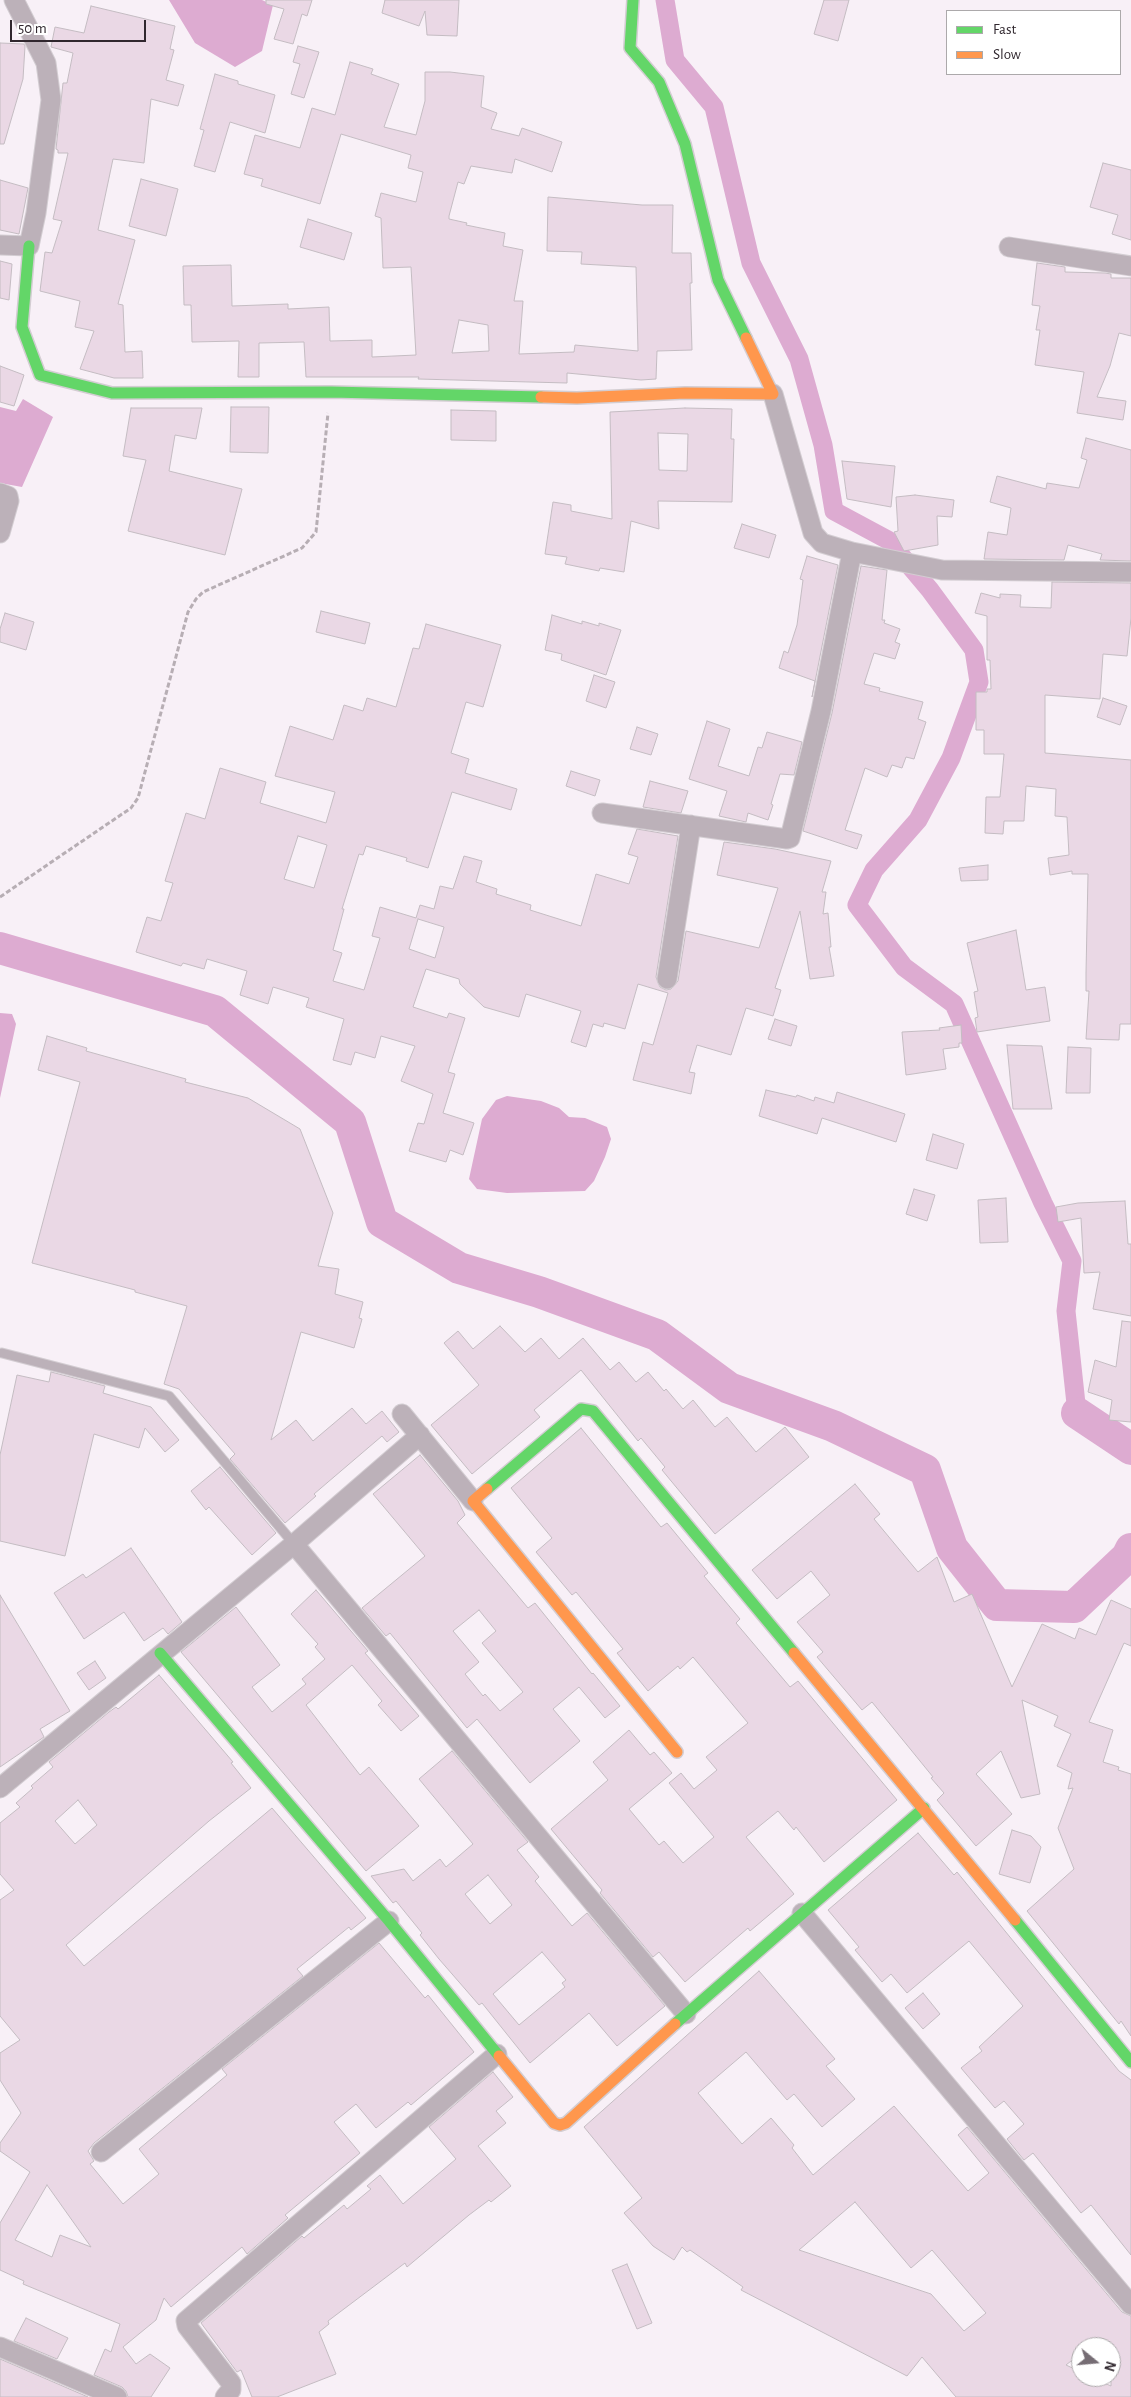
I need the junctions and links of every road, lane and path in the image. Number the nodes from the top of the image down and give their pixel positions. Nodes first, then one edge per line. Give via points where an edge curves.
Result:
1 (14, 0) edge
2 (633, 0) edge
3 (0, 245) edge
4 (29, 246) junction
5 (1009, 247) dead end
6 (1131, 266) edge
7 (330, 392) junction
8 (773, 394) junction
9 (0, 493) edge
10 (0, 534) edge
11 (852, 552) junction
12 (1131, 572) edge
13 (602, 813) dead end
14 (691, 825) junction
15 (0, 897) edge
16 (667, 979) dead end
17 (2, 1353) dead end
18 (402, 1414) dead end
19 (420, 1435) junction
20 (473, 1500) junction
21 (294, 1544) junction
22 (160, 1653) junction
23 (676, 1752) dead end
24 (0, 1788) edge
25 (924, 1808) junction
26 (802, 1913) junction
27 (389, 1921) junction
28 (686, 2014) junction
29 (497, 2054) junction
30 (1131, 2062) edge
31 (101, 2152) dead end
32 (1131, 2305) edge
33 (0, 2346) edge
34 (117, 2397) edge
35 (226, 2397) edge

1 - 4 street via 46,63 51,100
2 - 8 street via 630,48 659,82 686,144 718,280
3 - 4 street
4 - 7 street via 22,326 40,375 112,393
5 - 6 street
7 - 8 street via 577,398 685,393
7 - 15 path via 316,532 302,548 203,592 196,599 188,612 138,798 131,808
8 - 11 street via 813,533 822,543
9 - 10 street via 8,496 9,501
11 - 12 street via 942,570
11 - 14 street via 821,711 790,838
13 - 14 street
14 - 16 street
17 - 21 lane via 169,1396
18 - 19 street
19 - 20 street
19 - 21 street
20 - 23 street
20 - 25 street via 581,1409 593,1411
21 - 22 street
21 - 28 street
22 - 24 street
22 - 27 street
25 - 26 street
25 - 30 street
26 - 28 street
26 - 32 street
27 - 29 street
27 - 31 street
28 - 29 street via 560,2125 554,2123
29 - 35 street via 186,2321 231,2383
33 - 34 street

